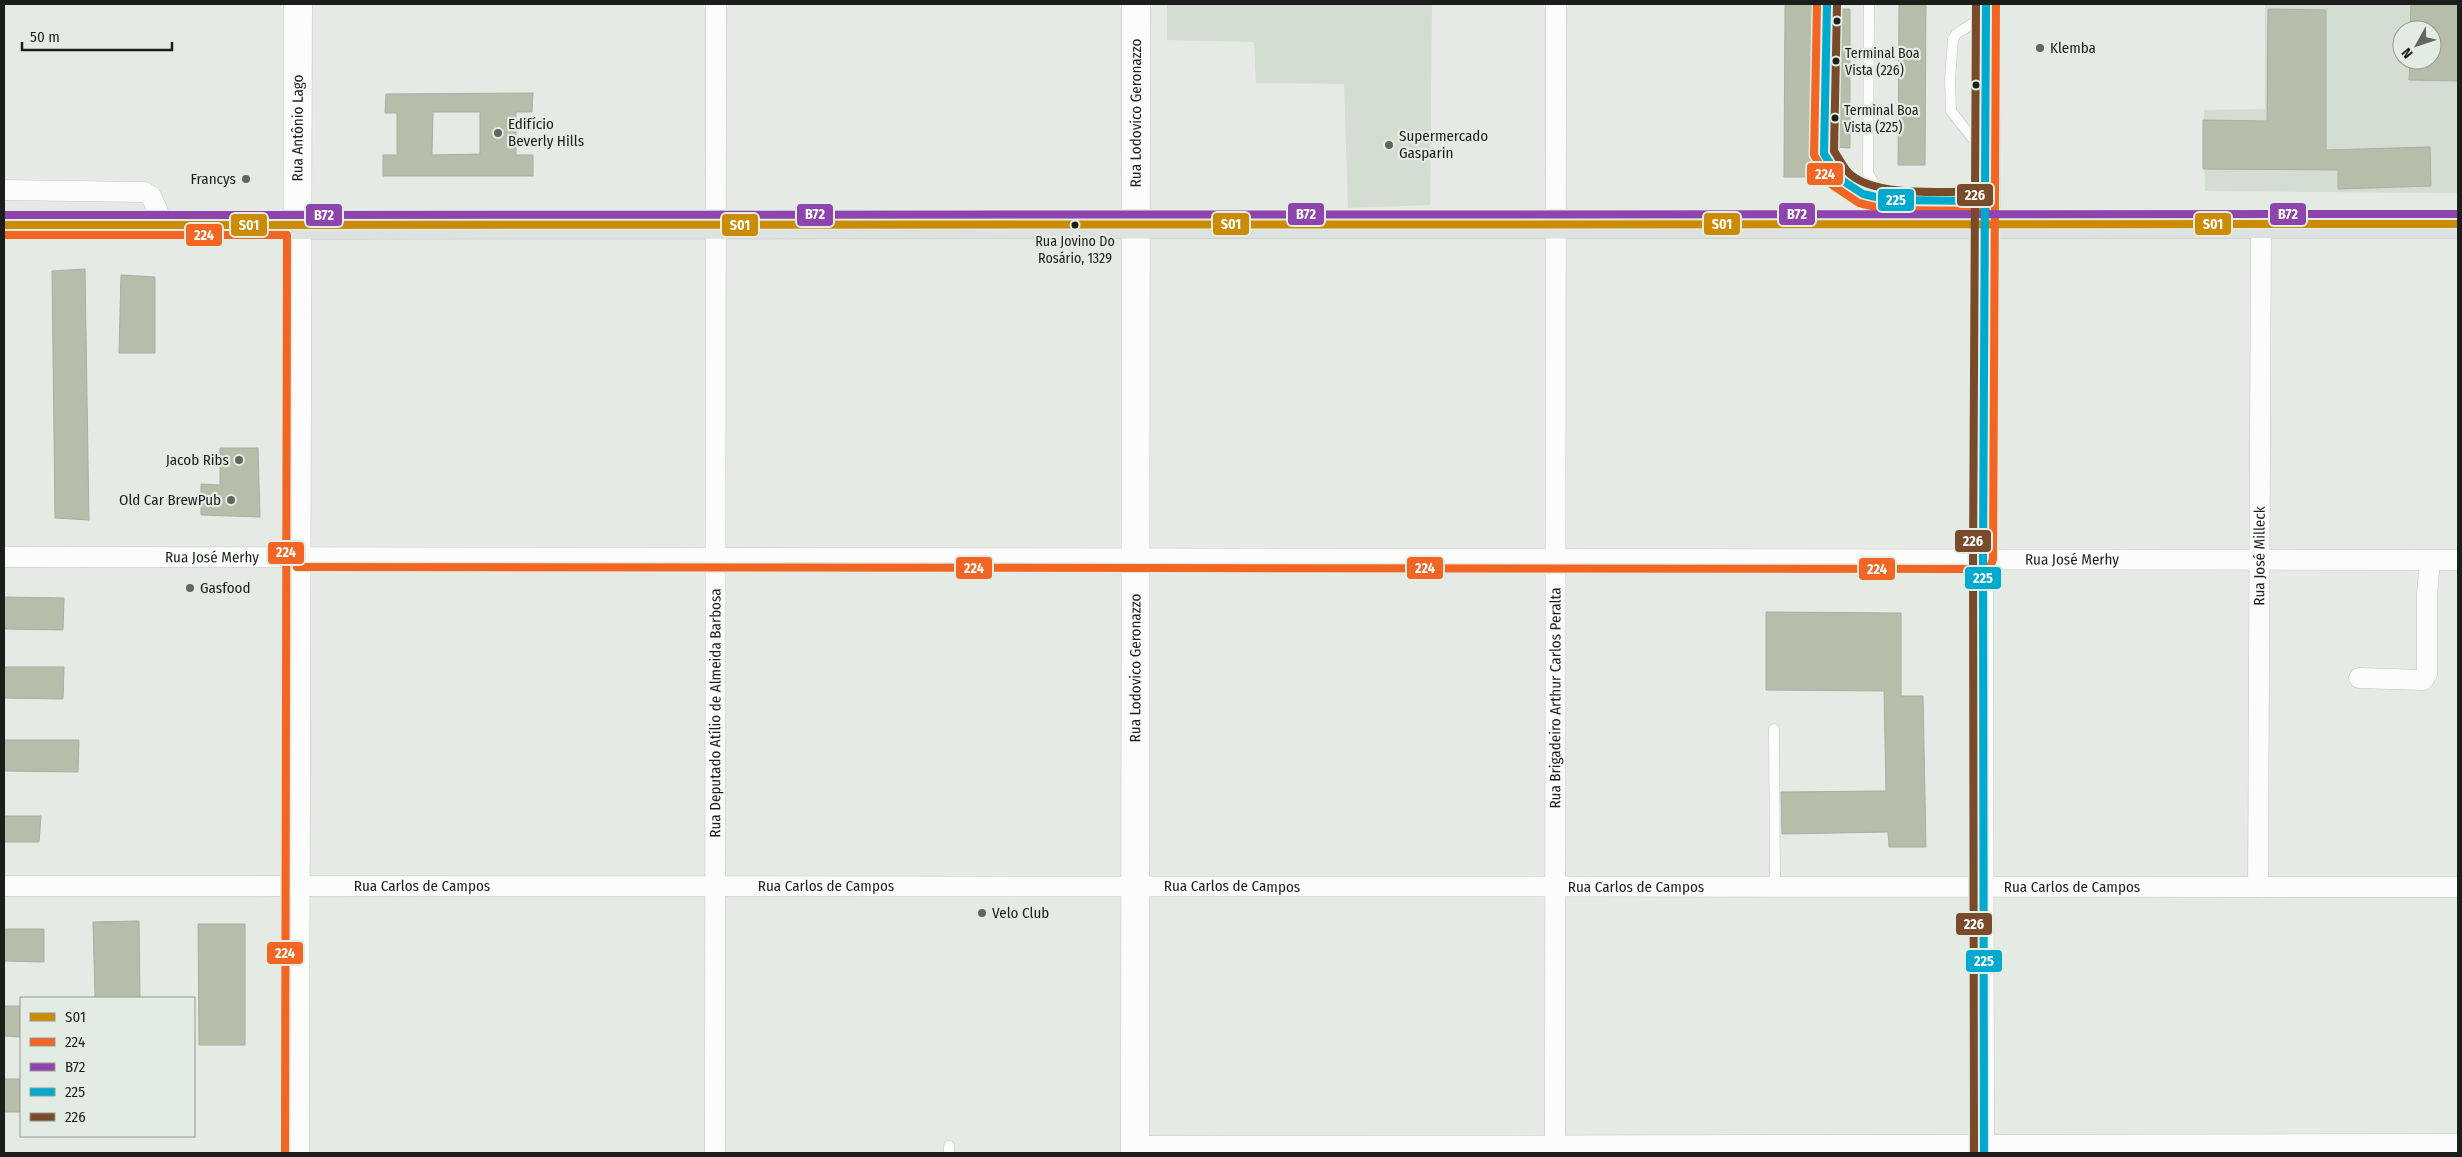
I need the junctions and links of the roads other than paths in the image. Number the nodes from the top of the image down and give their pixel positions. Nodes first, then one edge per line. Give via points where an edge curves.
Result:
1 (298, 4) edge
2 (716, 4) edge
3 (1136, 4) edge
4 (1556, 4) edge
5 (1827, 4) edge
6 (1869, 4) edge
7 (1986, 10) edge
8 (1986, 156) junction
9 (4, 190) edge
10 (1890, 200) junction
11 (1986, 213) junction
12 (2261, 224) junction
13 (2458, 224) edge
14 (4, 225) edge
15 (164, 225) junction
16 (297, 225) junction
17 (716, 225) junction
18 (1136, 225) junction
19 (1556, 225) junction
20 (4, 557) edge
21 (297, 557) junction
22 (716, 557) junction
23 (1135, 558) junction
24 (1556, 558) junction
25 (2260, 558) junction
26 (1982, 559) junction
27 (2458, 560) edge
28 (2430, 561) junction
29 (2359, 678) dead end
30 (1774, 728) dead end
31 (4, 886) edge
32 (296, 886) junction
33 (715, 887) junction
34 (1135, 887) junction
35 (1555, 887) junction
36 (1774, 887) junction
37 (1985, 887) junction
38 (2258, 887) junction
39 (2458, 887) edge
40 (2458, 1144) edge
41 (1135, 1149) edge
42 (1555, 1149) edge
43 (1984, 1149) edge
44 (295, 1153) edge
45 (715, 1153) edge

1 - 16 street, Rua Antônio Lago
2 - 17 street, Rua Deputado Atílio de Almeida Barbosa
3 - 18 street, Rua Lodovico Geronazzo
4 - 19 street, Rua Brigadeiro Arthur Carlos Peralta
5 - 10 lane via 1824,154 1840,179 1864,194
6 - 10 lane via 1868,173 1877,189
7 - 8 street
7 - 8 lane via 1953,39 1950,79 1952,111
8 - 11 street
9 - 15 street via 144,192 151,196
10 - 11 lane
11 - 12 main road
11 - 19 main road
11 - 26 street
12 - 13 main road
12 - 25 street, Rua José Milleck
14 - 15 main road
15 - 16 main road
16 - 17 main road
16 - 21 street, Rua Antônio Lago
17 - 18 main road
17 - 22 street, Rua Deputado Atílio de Almeida Barbosa
18 - 19 main road
18 - 23 street, Rua Lodovico Geronazzo
19 - 24 street, Rua Brigadeiro Arthur Carlos Peralta
20 - 21 street, Rua José Merhy
21 - 22 street, Rua José Merhy
21 - 32 street, Rua Antônio Lago
22 - 23 street, Rua José Merhy
22 - 33 street, Rua Deputado Atílio de Almeida Barbosa
23 - 24 street, Rua José Merhy
23 - 34 street, Rua Lodovico Geronazzo
24 - 26 street, Rua José Merhy
24 - 35 street, Rua Brigadeiro Arthur Carlos Peralta
25 - 26 street, Rua José Merhy
25 - 28 street, Rua José Merhy
25 - 38 street, Rua José Milleck
26 - 37 street
27 - 28 street, Rua José Merhy
28 - 29 street via 2427,674 2423,680
30 - 36 lane
31 - 32 street, Rua Carlos de Campos
32 - 33 street, Rua Carlos de Campos
32 - 44 street, Rua Antônio Lago
33 - 34 street, Rua Carlos de Campos
33 - 45 street, Rua Deputado Atílio de Almeida Barbosa
34 - 35 street, Rua Carlos de Campos
34 - 41 street, Rua Lodovico Geronazzo
35 - 36 street, Rua Carlos de Campos
35 - 42 street, Rua Brigadeiro Arthur Carlos Peralta
36 - 37 street, Rua Carlos de Campos
37 - 38 street, Rua Carlos de Campos
37 - 43 street
38 - 39 street, Rua Carlos de Campos
40 - 43 street
41 - 42 street
42 - 43 street

